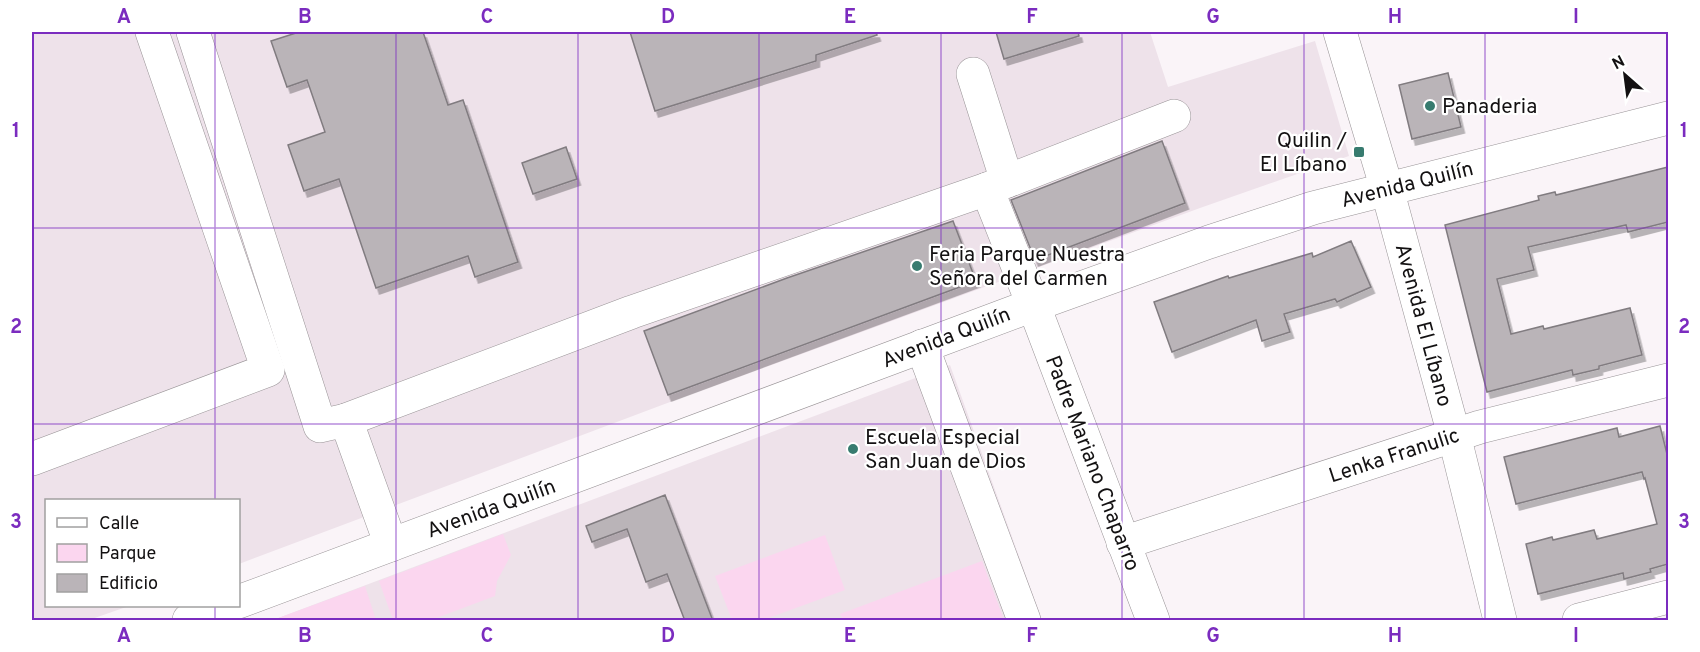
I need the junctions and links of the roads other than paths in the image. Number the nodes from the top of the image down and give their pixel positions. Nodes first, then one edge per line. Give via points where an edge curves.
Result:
1 (152, 32) edge
2 (193, 32) edge
3 (1340, 32) edge
4 (973, 74) dead end
5 (1174, 116) dead end
6 (1668, 118) edge
7 (997, 185) junction
8 (1387, 189) junction
9 (1033, 305) junction
10 (922, 346) junction
11 (1668, 380) edge
12 (346, 420) junction
13 (1454, 435) junction
14 (32, 459) edge
15 (1123, 543) junction
16 (390, 545) junction
17 (1668, 597) edge
18 (240, 603) edge
19 (226, 607) edge
20 (189, 621) edge
21 (1024, 621) edge
22 (1153, 621) edge
23 (1500, 621) edge
24 (1579, 621) edge

1 - 14 main road via 268,370
2 - 12 main road via 320,426
3 - 8 main road, Avenida El Líbano
4 - 7 main road, Padre Mariano Chaparro
5 - 7 main road
6 - 8 main road, Avenida Quilín
7 - 9 main road, Padre Mariano Chaparro
7 - 12 main road via 632,312
8 - 9 main road, Avenida Quilín via 1261,224
8 - 13 main road, Avenida El Líbano
9 - 10 main road, Avenida Quilín
9 - 15 main road, Padre Mariano Chaparro
10 - 16 main road, Avenida Quilín
10 - 21 main road
11 - 13 main road, Lenka Franulic
12 - 16 main road
13 - 15 main road, Lenka Franulic
13 - 23 main road, Avenida El Líbano
15 - 22 main road, Padre Mariano Chaparro
16 - 18 main road, Avenida Quilín
17 - 24 main road
19 - 20 main road

